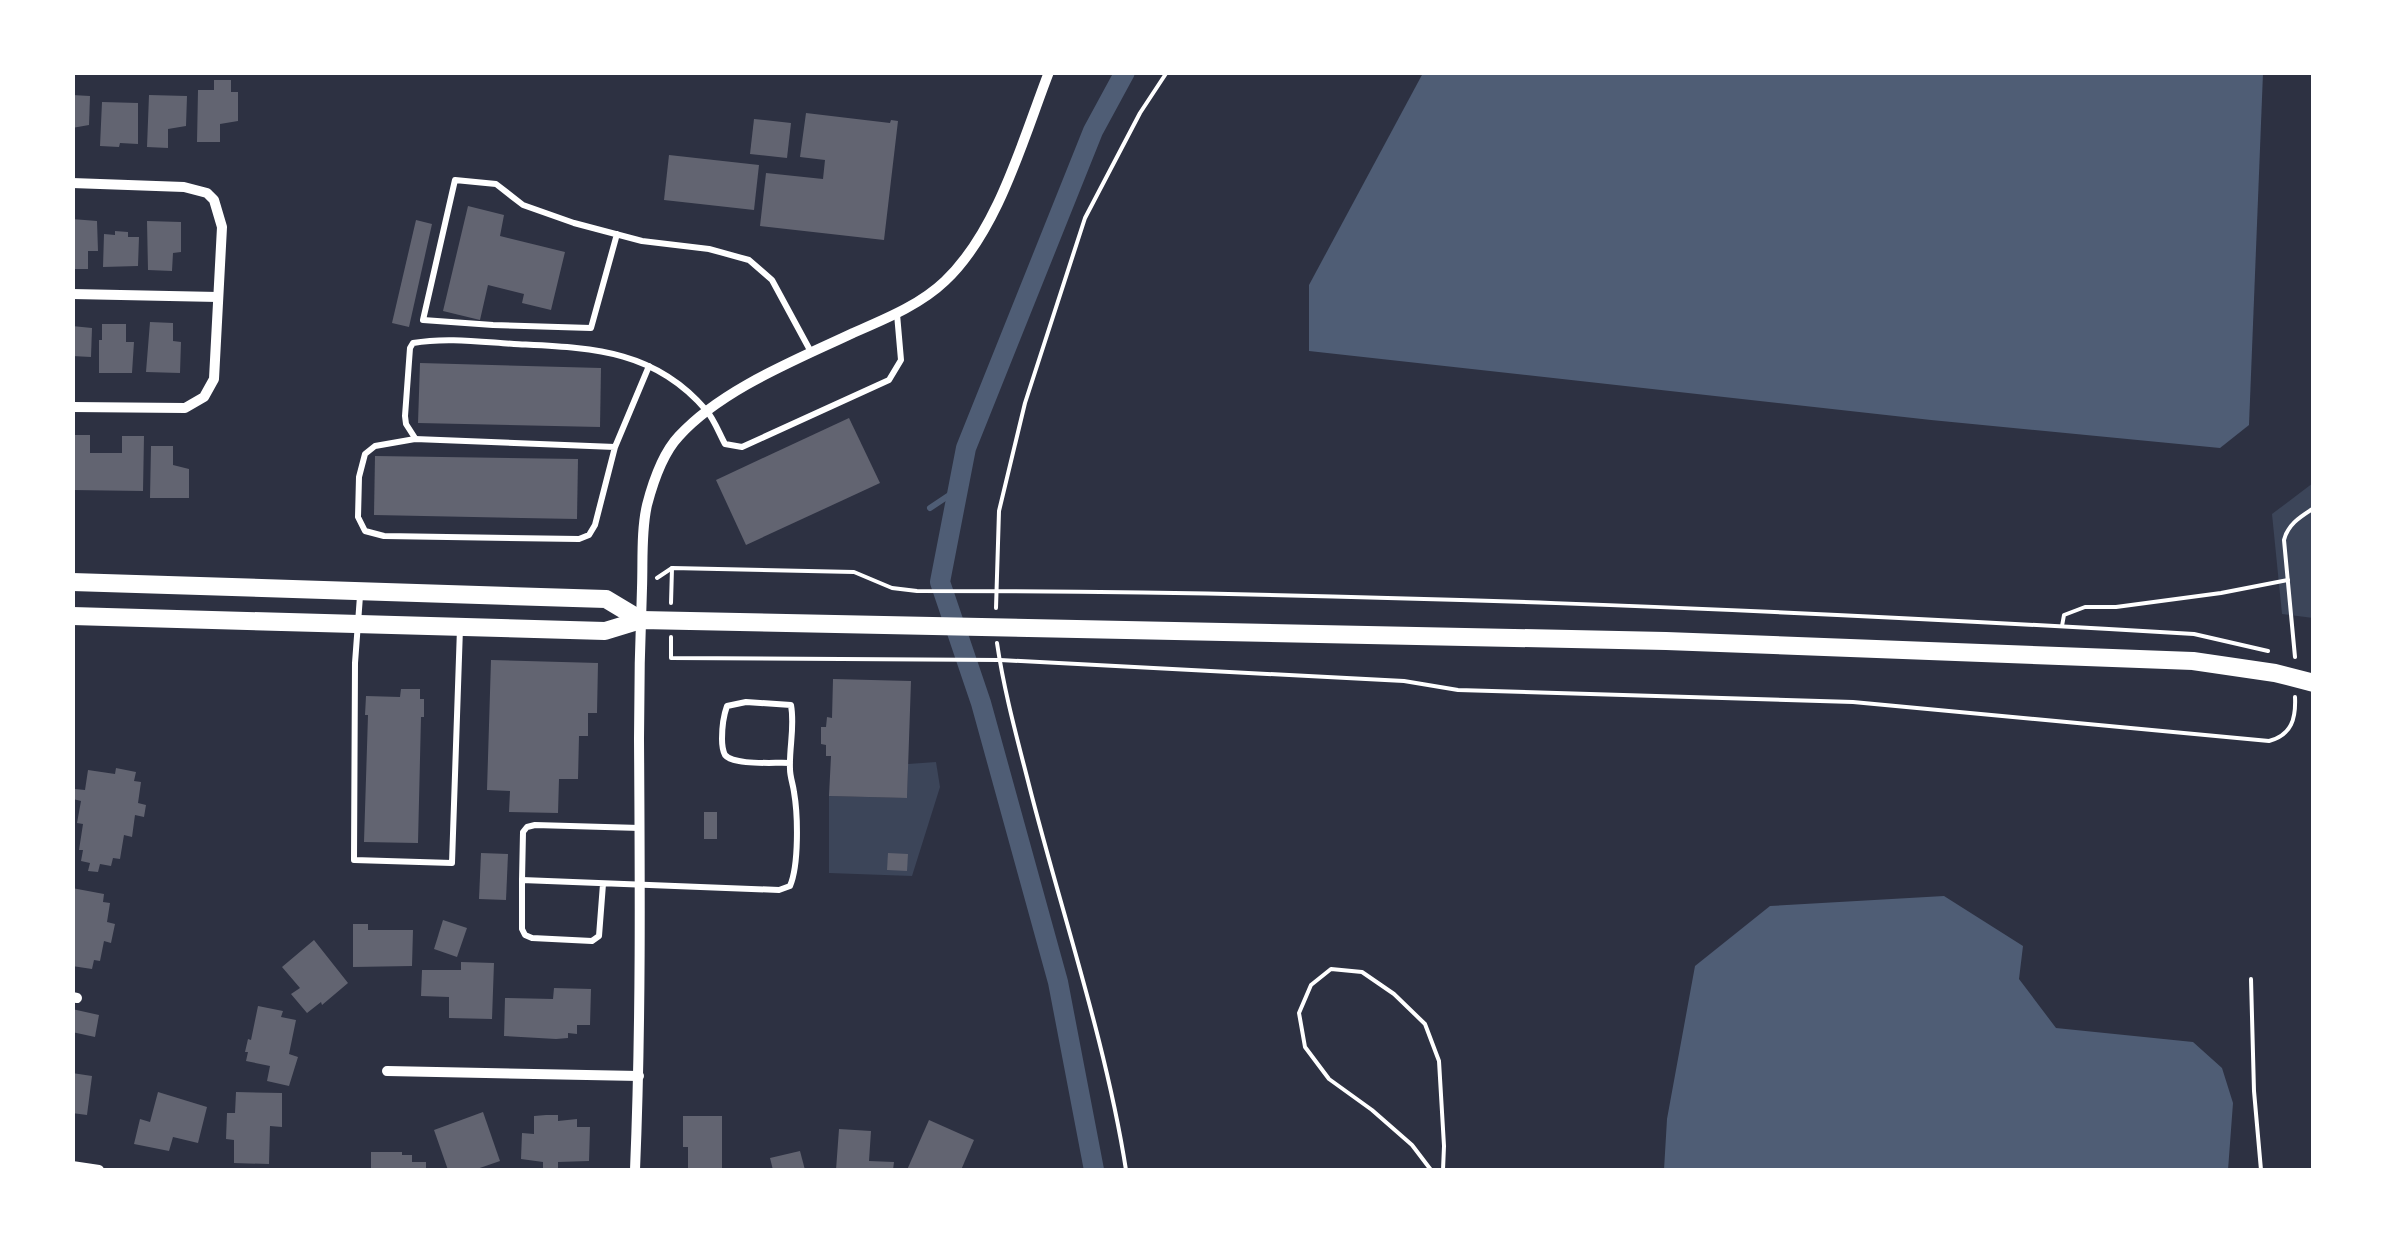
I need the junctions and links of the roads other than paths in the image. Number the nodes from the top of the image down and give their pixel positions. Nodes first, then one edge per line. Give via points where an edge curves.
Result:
1 (1049, 72) edge
2 (72, 183) edge
3 (617, 234) junction
4 (72, 294) edge
5 (218, 297) junction
6 (897, 314) junction
7 (812, 353) junction
8 (649, 366) junction
9 (72, 407) edge
10 (707, 411) junction
11 (416, 439) junction
12 (615, 446) junction
13 (72, 582) edge
14 (360, 592) junction
15 (72, 616) edge
16 (641, 620) junction
17 (358, 624) junction
18 (460, 627) junction
19 (2314, 683) edge
20 (790, 763) junction
21 (640, 828) junction
22 (522, 880) junction
23 (603, 884) junction
24 (640, 886) junction
25 (387, 1070) dead end
26 (639, 1076) junction
27 (72, 1166) edge
28 (98, 1170) edge
29 (636, 1170) edge

1 - 6 street via 978,242 938,288
2 - 5 street via 207,193 222,226
3 - 3 lane via 523,205 496,184 455,180 423,320 591,328
3 - 7 lane via 748,260 772,280
4 - 5 street
5 - 9 street via 214,379 204,398 185,408
6 - 7 street
6 - 10 lane via 902,360 889,380 742,447 725,444
7 - 10 street
8 - 10 lane
8 - 11 lane via 620,354 563,347 414,344 405,416
8 - 12 lane
10 - 16 street via 678,437 655,479 646,508
11 - 12 lane
11 - 12 lane via 365,454 358,517 365,531 579,539 596,525
13 - 14 main road
14 - 16 main road via 606,600
14 - 17 lane
15 - 17 main road
16 - 18 main road via 605,631
16 - 19 main road via 1705,642 2276,663
16 - 21 street
17 - 18 main road
17 - 18 lane via 354,860 452,863
20 - 20 lane via 791,706 727,706 722,742 728,758
20 - 24 lane via 796,859 790,886
21 - 22 lane via 527,826
21 - 24 street
22 - 23 lane
22 - 23 lane via 525,935 592,941 599,936
23 - 24 lane
24 - 26 street
25 - 26 street
26 - 29 street
27 - 28 street

